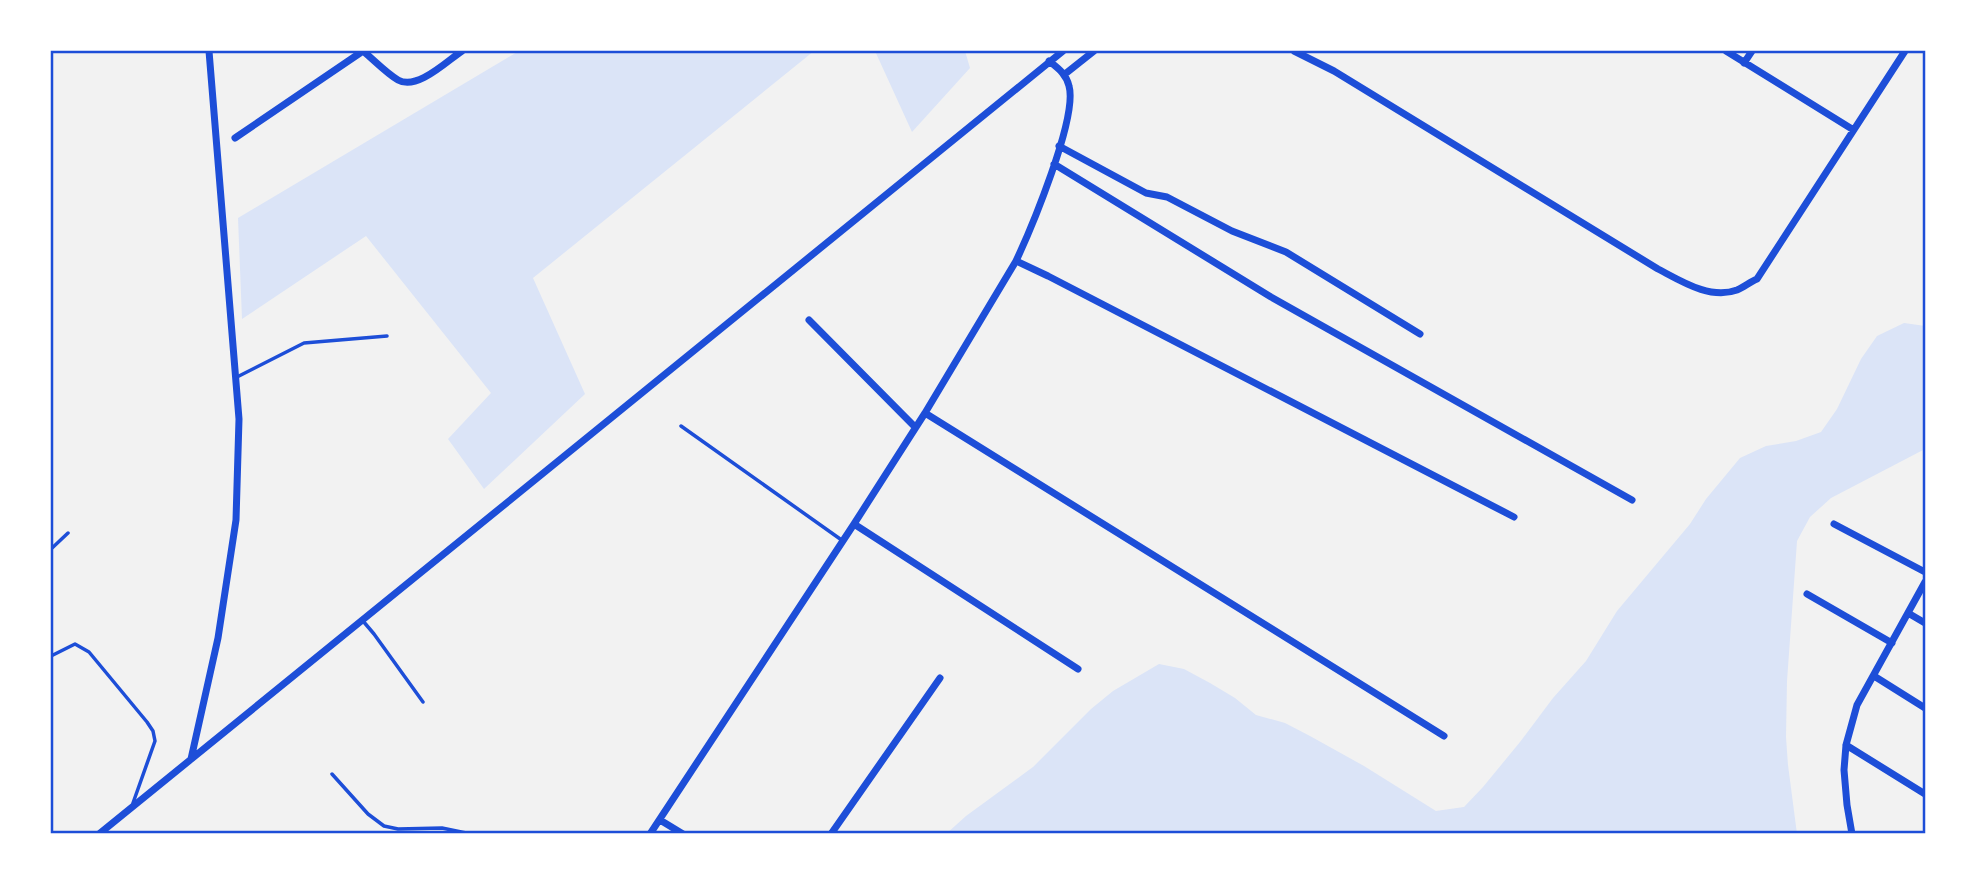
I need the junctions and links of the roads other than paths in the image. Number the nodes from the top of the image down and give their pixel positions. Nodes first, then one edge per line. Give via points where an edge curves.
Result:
1 (209, 51) edge
2 (363, 51) edge
3 (461, 51) edge
4 (1063, 51) edge
5 (1094, 51) edge
6 (1294, 51) edge
7 (1726, 51) edge
8 (1752, 51) edge
9 (1905, 51) edge
10 (1049, 61) junction
11 (1744, 63) junction
12 (1065, 74) junction
13 (1852, 129) junction
14 (235, 138) dead end
15 (1059, 146) junction
16 (1054, 164) junction
17 (1016, 261) junction
18 (809, 320) dead end
19 (1420, 334) dead end
20 (387, 336) dead end
21 (236, 377) junction
22 (925, 413) junction
23 (681, 426) dead end
24 (915, 427) junction
25 (1632, 499) dead end
26 (1514, 517) dead end
27 (854, 524) junction
28 (1834, 524) dead end
29 (68, 533) dead end
30 (843, 541) junction
31 (51, 548) edge
32 (1925, 572) edge
33 (1925, 582) edge
34 (1807, 594) dead end
35 (1908, 614) junction
36 (362, 621) junction
37 (1925, 623) edge
38 (1892, 643) junction
39 (51, 656) edge
40 (1078, 669) dead end
41 (1874, 676) junction
42 (940, 678) dead end
43 (422, 702) dead end
44 (1925, 708) edge
45 (1444, 736) dead end
46 (1846, 745) junction
47 (191, 760) junction
48 (332, 774) dead end
49 (1925, 794) edge
50 (132, 808) junction
51 (660, 820) junction
52 (99, 834) edge
53 (471, 834) edge
54 (650, 834) edge
55 (683, 834) edge
56 (831, 834) edge
57 (1852, 834) edge

1 - 21 street
2 - 3 street via 407,83 424,78
2 - 14 street
4 - 10 street
5 - 12 street
6 - 13 street via 1658,269 1716,293 1735,291 1757,279
7 - 11 street
8 - 11 street
9 - 13 street
10 - 12 street
10 - 36 street
11 - 13 street
12 - 15 street via 1070,111
15 - 16 street
15 - 19 street via 1146,193 1167,197 1232,231 1286,252
16 - 17 street
16 - 25 street via 1271,297
17 - 22 street
17 - 26 street
18 - 24 street
20 - 21 lane via 304,343
21 - 47 street via 236,520 218,638
22 - 24 street
22 - 45 street
23 - 30 lane
24 - 27 street
27 - 30 street
27 - 40 street
28 - 32 street
29 - 31 lane
30 - 51 street
33 - 35 street
34 - 38 street
35 - 37 street
35 - 38 street
36 - 43 lane
36 - 47 street
38 - 41 street
39 - 50 lane via 75,644 89,652 153,731 155,741
41 - 44 street
41 - 46 street via 1857,705
42 - 56 street
46 - 49 street
46 - 57 street via 1844,771
47 - 50 street
48 - 53 lane via 384,826
50 - 52 street
51 - 54 street
51 - 55 street

